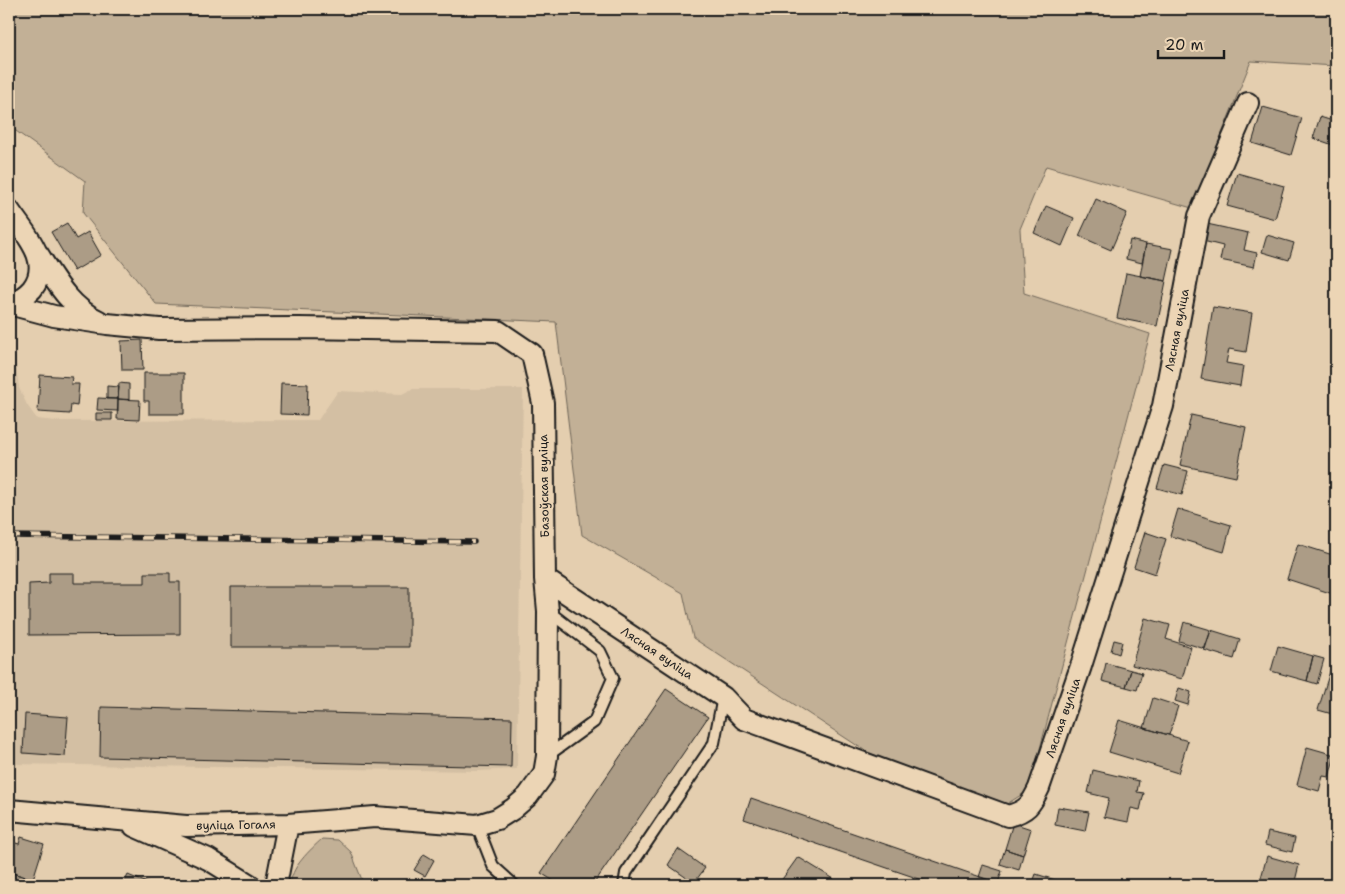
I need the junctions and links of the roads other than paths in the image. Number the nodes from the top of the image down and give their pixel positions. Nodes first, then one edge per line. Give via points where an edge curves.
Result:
1 (1248, 103) dead end
2 (9, 210) edge
3 (37, 253) junction
4 (9, 303) edge
5 (108, 324) junction
6 (545, 579) junction
7 (548, 611) junction
8 (723, 697) junction
9 (547, 756) junction
10 (9, 810) edge
11 (121, 820) junction
12 (288, 824) junction
13 (477, 825) junction
14 (250, 885) edge
15 (276, 885) edge
16 (514, 885) edge
17 (624, 885) edge

1 - 8 street, Лясная вуліца via 1199,216 1163,406 1081,666 1031,805 1008,816 744,719
2 - 3 street
3 - 4 street via 40,271 33,287 23,298
3 - 5 street via 74,304
4 - 5 street, Базоўская вуліца via 54,316
5 - 6 street, Базоўская вуліца via 159,329 498,331 532,354 543,403
6 - 7 street, Базоўская вуліца
6 - 8 street, Лясная вуліца
7 - 9 street, Базоўская вуліца
7 - 9 lane via 600,651 613,678 594,722
8 - 17 lane via 714,743 626,873
9 - 13 street, Базоўская вуліца via 544,774 528,796 497,819
10 - 11 street, вуліца Гогаля
11 - 12 street, вуліца Гогаля via 186,826
11 - 14 street, вуліца Гогаля via 208,859
12 - 13 street, Базоўская вуліца via 375,817
12 - 15 street, вуліца Гогаля
13 - 16 lane via 493,866

